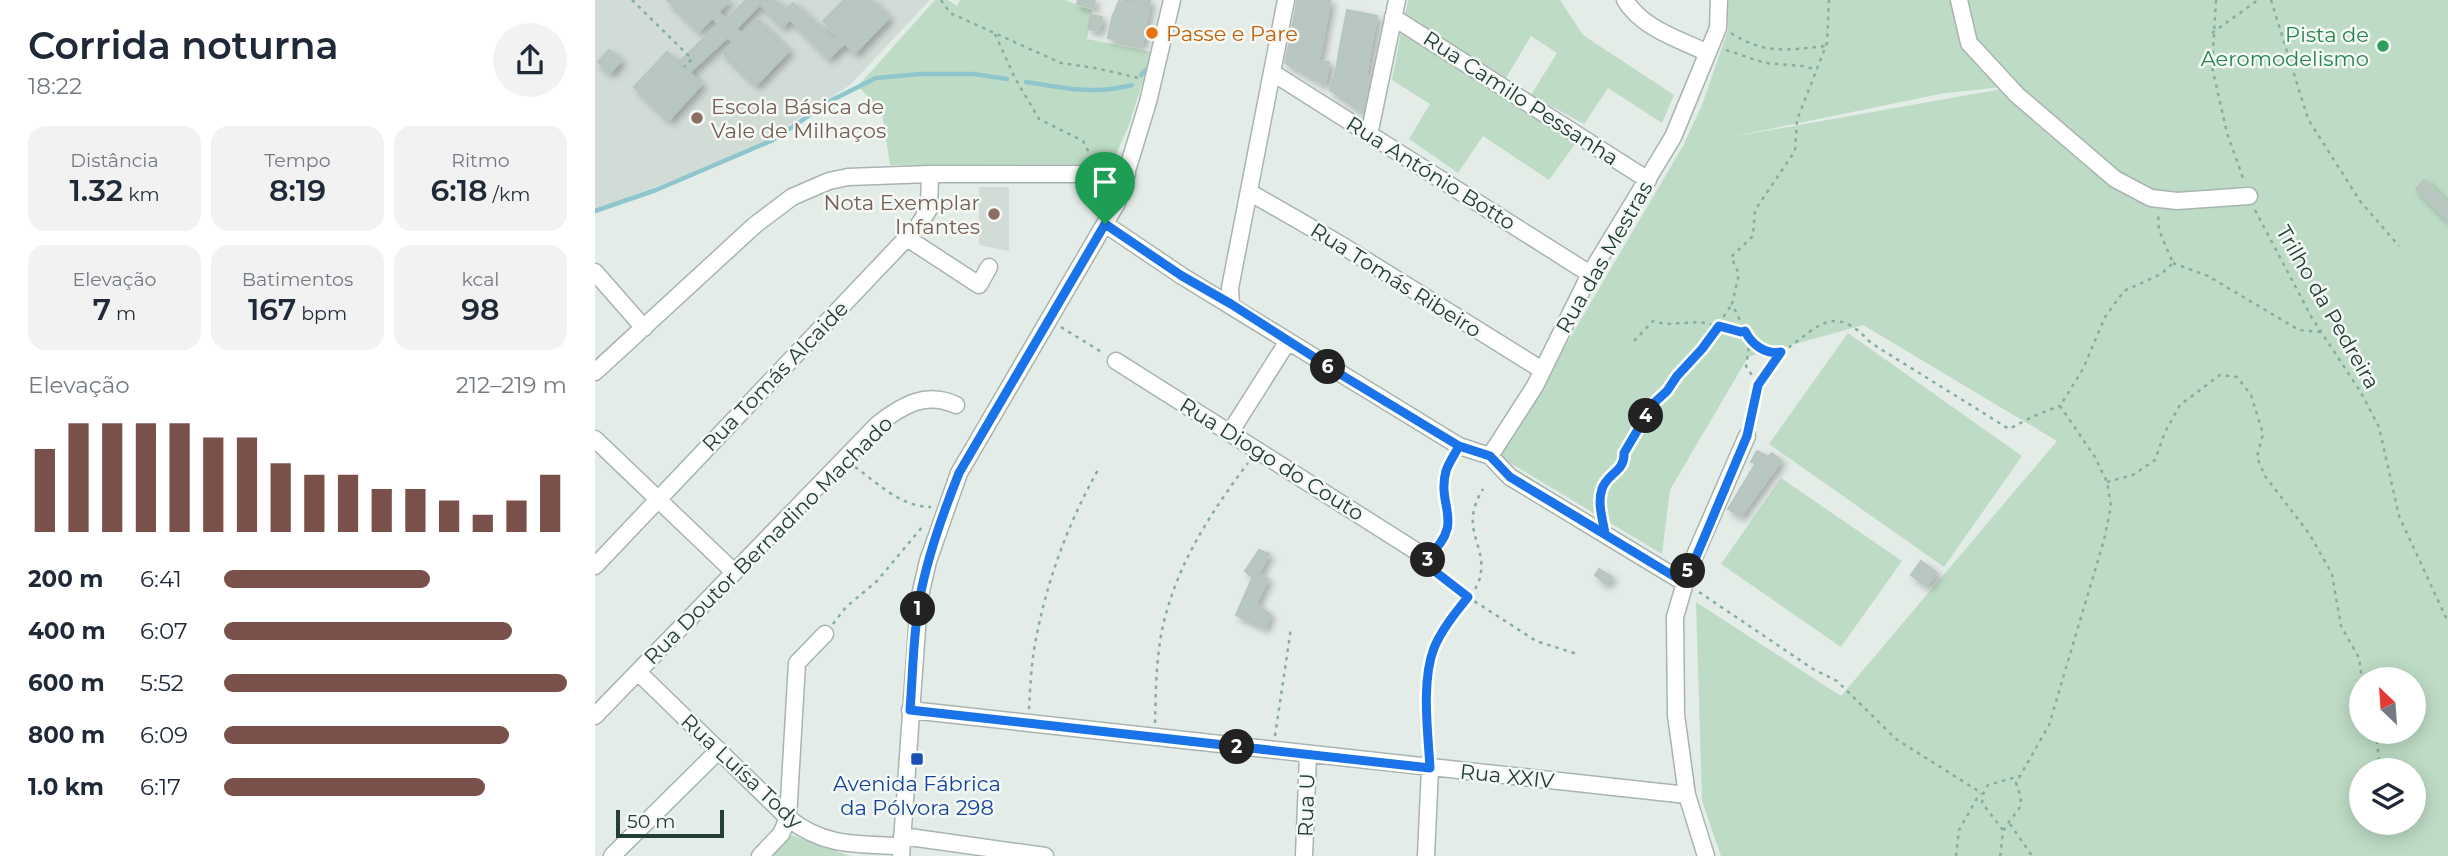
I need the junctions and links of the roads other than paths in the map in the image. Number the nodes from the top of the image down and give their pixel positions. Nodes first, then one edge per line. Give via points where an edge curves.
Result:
1 (1172, 0) edge
2 (1286, 0) edge
3 (1397, 0) edge
4 (1625, 0) edge
5 (1719, 0) edge
6 (1959, 0) edge
7 (1393, 18) junction
8 (1708, 49) junction
9 (1273, 73) junction
10 (1370, 135) junction
11 (930, 174) junction
12 (1127, 174) junction
13 (1648, 180) junction
14 (1248, 192) junction
15 (2249, 196) road end
16 (1105, 224) junction
17 (907, 238) junction
18 (989, 268) dead end
19 (595, 272) edge
20 (1590, 274) junction
21 (1231, 304) junction
22 (644, 328) junction
23 (1288, 341) junction
24 (1116, 361) road end
25 (1542, 370) junction
26 (595, 372) edge
27 (956, 405) dead end
28 (1231, 432) junction
29 (1747, 436) road end
30 (595, 439) edge
31 (1490, 456) junction
32 (658, 500) junction
33 (1427, 558) road end
34 (595, 566) edge
35 (734, 572) junction
36 (1687, 576) junction
37 (825, 634) road end
38 (638, 672) junction
39 (910, 710) junction
40 (595, 716) edge
41 (719, 750) junction
42 (1308, 755) junction
43 (1430, 768) junction
44 (1687, 795) junction
45 (788, 818) junction
46 (901, 846) edge
47 (612, 856) edge
48 (759, 856) edge
49 (1045, 856) edge
50 (1304, 856) edge
51 (1426, 856) edge
52 (1706, 856) edge

1 - 12 street
2 - 9 street
3 - 7 street
4 - 8 street via 1648,24
5 - 8 street, Rua das Mestras via 1719,28
6 - 15 street via 1969,43 2017,95 2115,179 2151,198 2177,201
7 - 10 street
7 - 13 street, Rua Camilo Pessanha
8 - 13 street, Rua das Mestras via 1673,137
9 - 10 street, Rua António Botto
9 - 14 street
10 - 20 street, Rua António Botto
11 - 12 street
11 - 17 street, Rua Tomás Alcaide via 929,209
11 - 22 street via 848,177 792,197 755,225
12 - 16 street
13 - 20 street, Rua das Mestras
14 - 21 street
14 - 25 street, Rua Tomás Ribeiro
16 - 21 street
16 - 39 street via 959,473 919,600
17 - 18 street via 979,285
17 - 32 street, Rua Tomás Alcaide
19 - 22 street
20 - 25 street, Rua das Mestras
21 - 23 street
22 - 26 street
23 - 28 street
23 - 31 street via 1459,446
24 - 28 street, Rua Diogo do Couto
25 - 31 street, Rua das Mestras
27 - 35 street, Rua Doutor Bernadino Machado via 923,399 879,424
28 - 33 street, Rua Diogo do Couto
29 - 36 street
30 - 32 street
31 - 36 street via 1510,477
32 - 34 street, Rua Tomás Alcaide
32 - 35 street
35 - 38 street, Rua Doutor Bernadino Machado
36 - 44 street via 1675,617 1676,703
37 - 45 street via 797,663
38 - 40 street, Rua Doutor Bernadino Machado
38 - 41 street, Rua Luísa Tody
39 - 42 street, Rua XXIV
39 - 46 street
41 - 45 street, Rua Luísa Tody
41 - 47 street
42 - 43 street, Rua XXIV
42 - 50 street, Rua U
43 - 44 street, Rua XXIV
43 - 51 street
44 - 52 street
45 - 46 street, Rua Luísa Tody via 803,830 836,842
45 - 48 street via 781,834
46 - 49 street, Rua Luísa Tody

